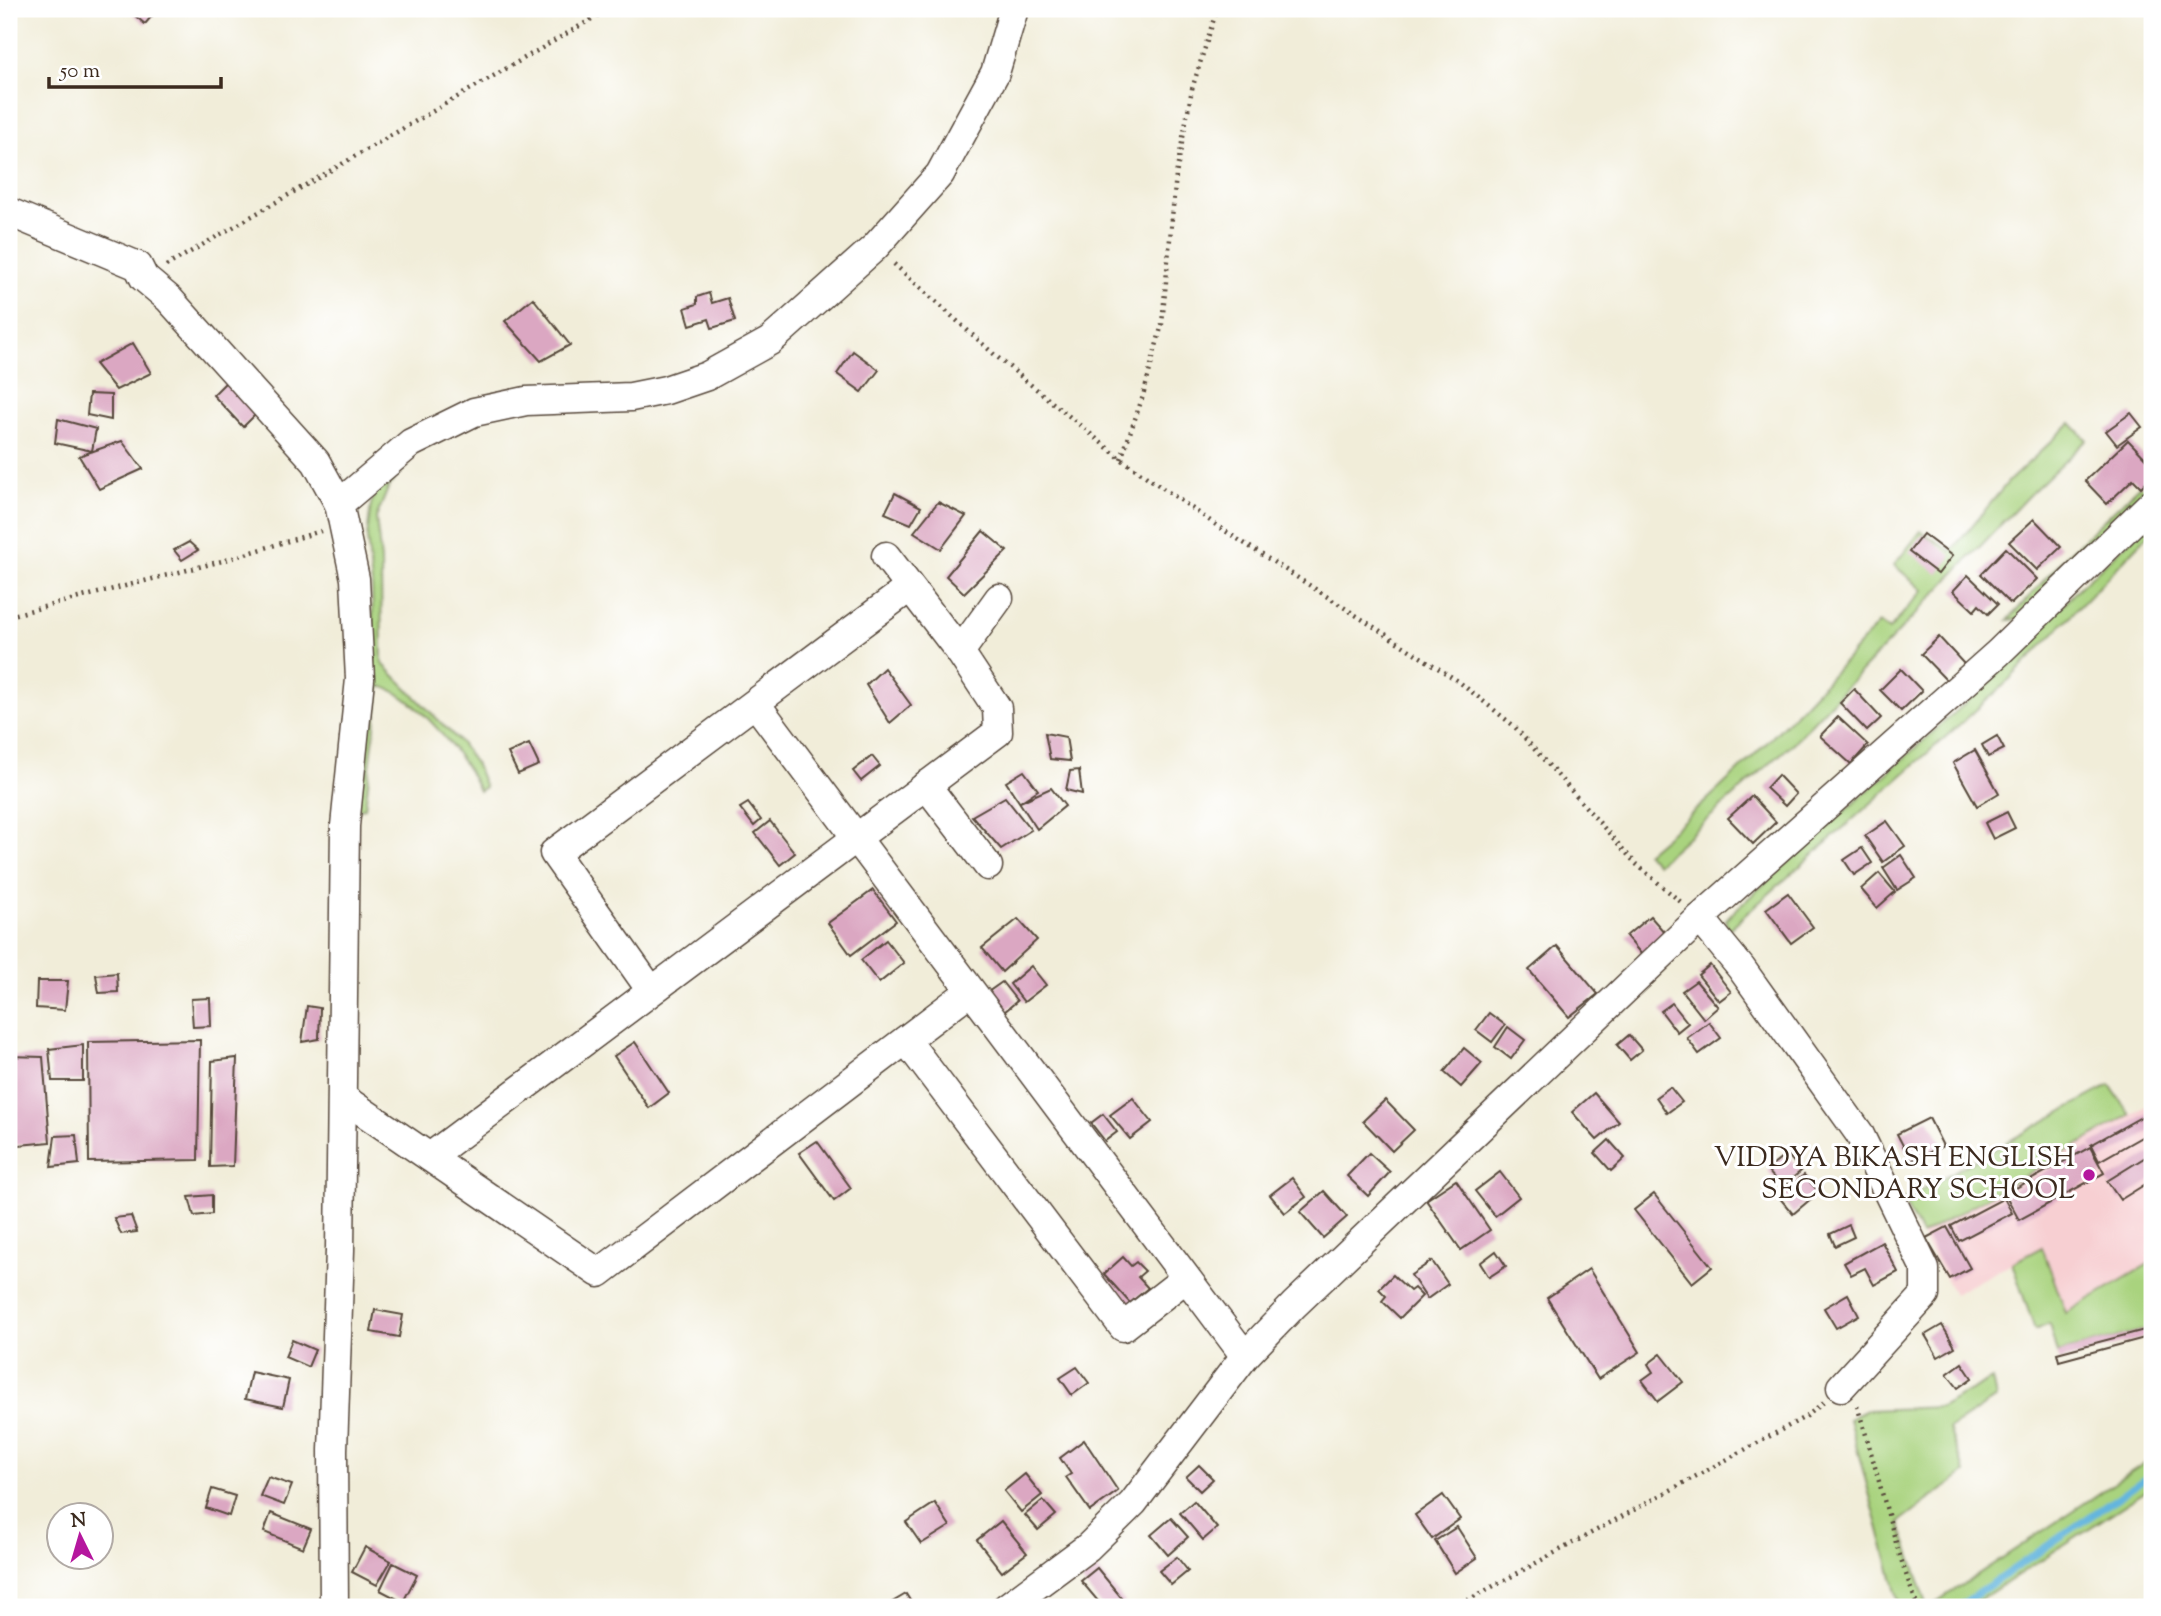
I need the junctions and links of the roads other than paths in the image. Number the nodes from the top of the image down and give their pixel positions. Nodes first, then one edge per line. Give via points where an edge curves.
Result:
1 (1014, 9) edge
2 (9, 212) edge
3 (2152, 503) edge
4 (339, 504) junction
5 (886, 556) dead end
6 (909, 588) junction
7 (999, 598) dead end
8 (960, 652) junction
9 (756, 704) junction
10 (926, 785) junction
11 (856, 839) junction
12 (988, 866) dead end
13 (1700, 919) junction
14 (650, 989) junction
15 (970, 991) junction
16 (906, 1040) junction
17 (343, 1098) junction
18 (430, 1157) junction
19 (1186, 1278) junction
20 (1245, 1356) junction
21 (1844, 1383) road end
22 (334, 1607) edge
23 (1007, 1607) edge

1 - 4 street via 981,105 940,174 875,247 770,341 707,376 666,390 631,397 526,401 474,412 411,443
2 - 4 street via 138,266 144,278 169,299 317,462
3 - 13 street via 1998,653
4 - 17 street via 355,579 360,679 345,826
5 - 6 street
6 - 8 street
6 - 9 street
7 - 8 street
8 - 10 street via 997,708 998,732
9 - 11 street
9 - 14 street via 554,853
10 - 11 street
10 - 12 street
11 - 14 street
11 - 15 street
13 - 20 street
13 - 21 street via 1860,1133 1925,1269 1925,1295
14 - 18 street
15 - 16 street
15 - 19 street
16 - 18 street via 599,1273
16 - 19 street via 1123,1327
17 - 18 street
17 - 22 street via 333,1450
19 - 20 street
20 - 23 street via 1133,1503 1088,1547

